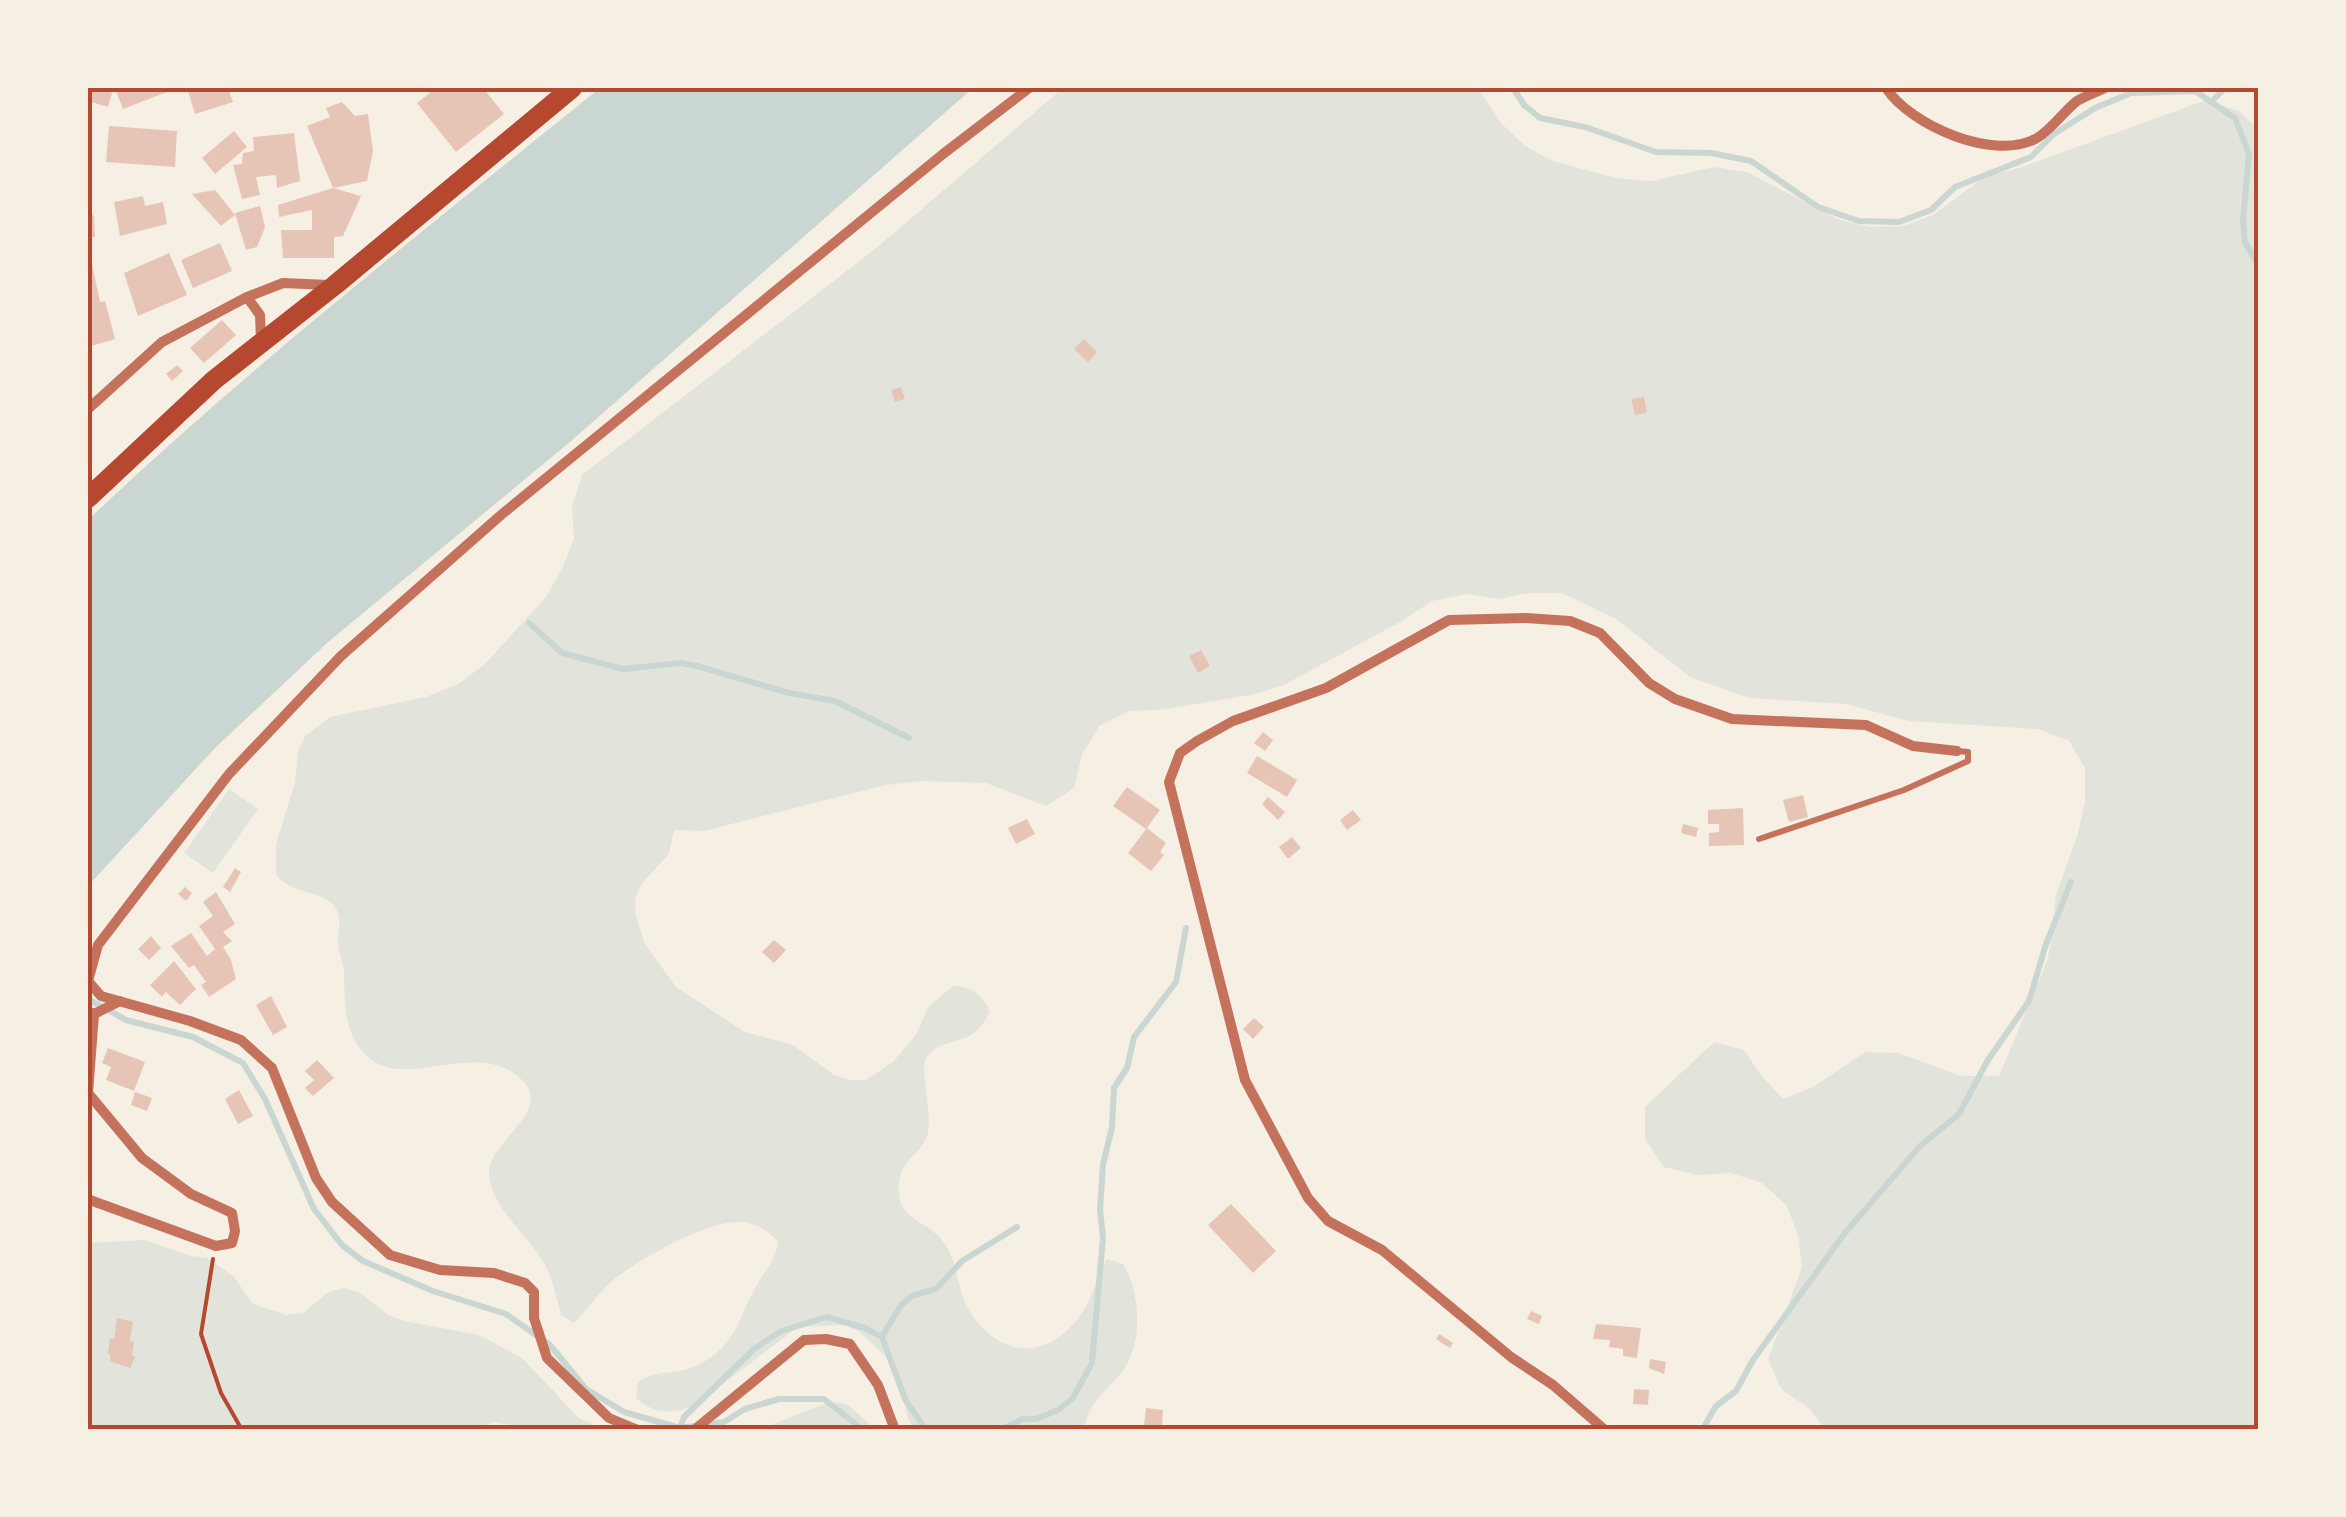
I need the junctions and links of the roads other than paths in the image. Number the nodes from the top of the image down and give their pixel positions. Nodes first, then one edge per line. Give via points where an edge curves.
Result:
1 (572, 88) edge
2 (1029, 88) edge
3 (1886, 88) edge
4 (2104, 88) edge
5 (335, 285) junction
6 (246, 297) junction
7 (262, 341) junction
8 (88, 409) edge
9 (88, 498) edge
10 (1957, 751) joint
11 (1759, 839) dead end
12 (120, 1001) junction
13 (91, 1012) edge
14 (90, 1200) dead end
15 (638, 1430) edge
16 (694, 1430) edge
17 (895, 1430) edge
18 (1605, 1430) edge

1 - 5 main road
2 - 12 street via 515,504 342,656 229,774 98,945 88,981 100,996
3 - 4 street via 1941,130 2009,148 2038,138 2078,100
5 - 6 street via 283,283
5 - 7 main road
6 - 7 street via 260,315
6 - 8 street via 162,342
7 - 9 main road
10 - 11 lane via 1968,752 1968,761
10 - 18 street via 1913,746 1866,725 1732,719 1649,683 1600,633 1570,621 1526,618 1449,620 1326,688 1233,721 1180,753 1169,782 1244,1080 1308,1198 1328,1221 1382,1250
12 - 13 street
12 - 15 street via 241,1040 272,1068 332,1202 390,1254 525,1284 534,1292 534,1318 547,1358 609,1418
13 - 14 street via 88,1093 142,1158 232,1214 232,1243 216,1246
16 - 17 street via 804,1340 826,1339 850,1344 878,1385

